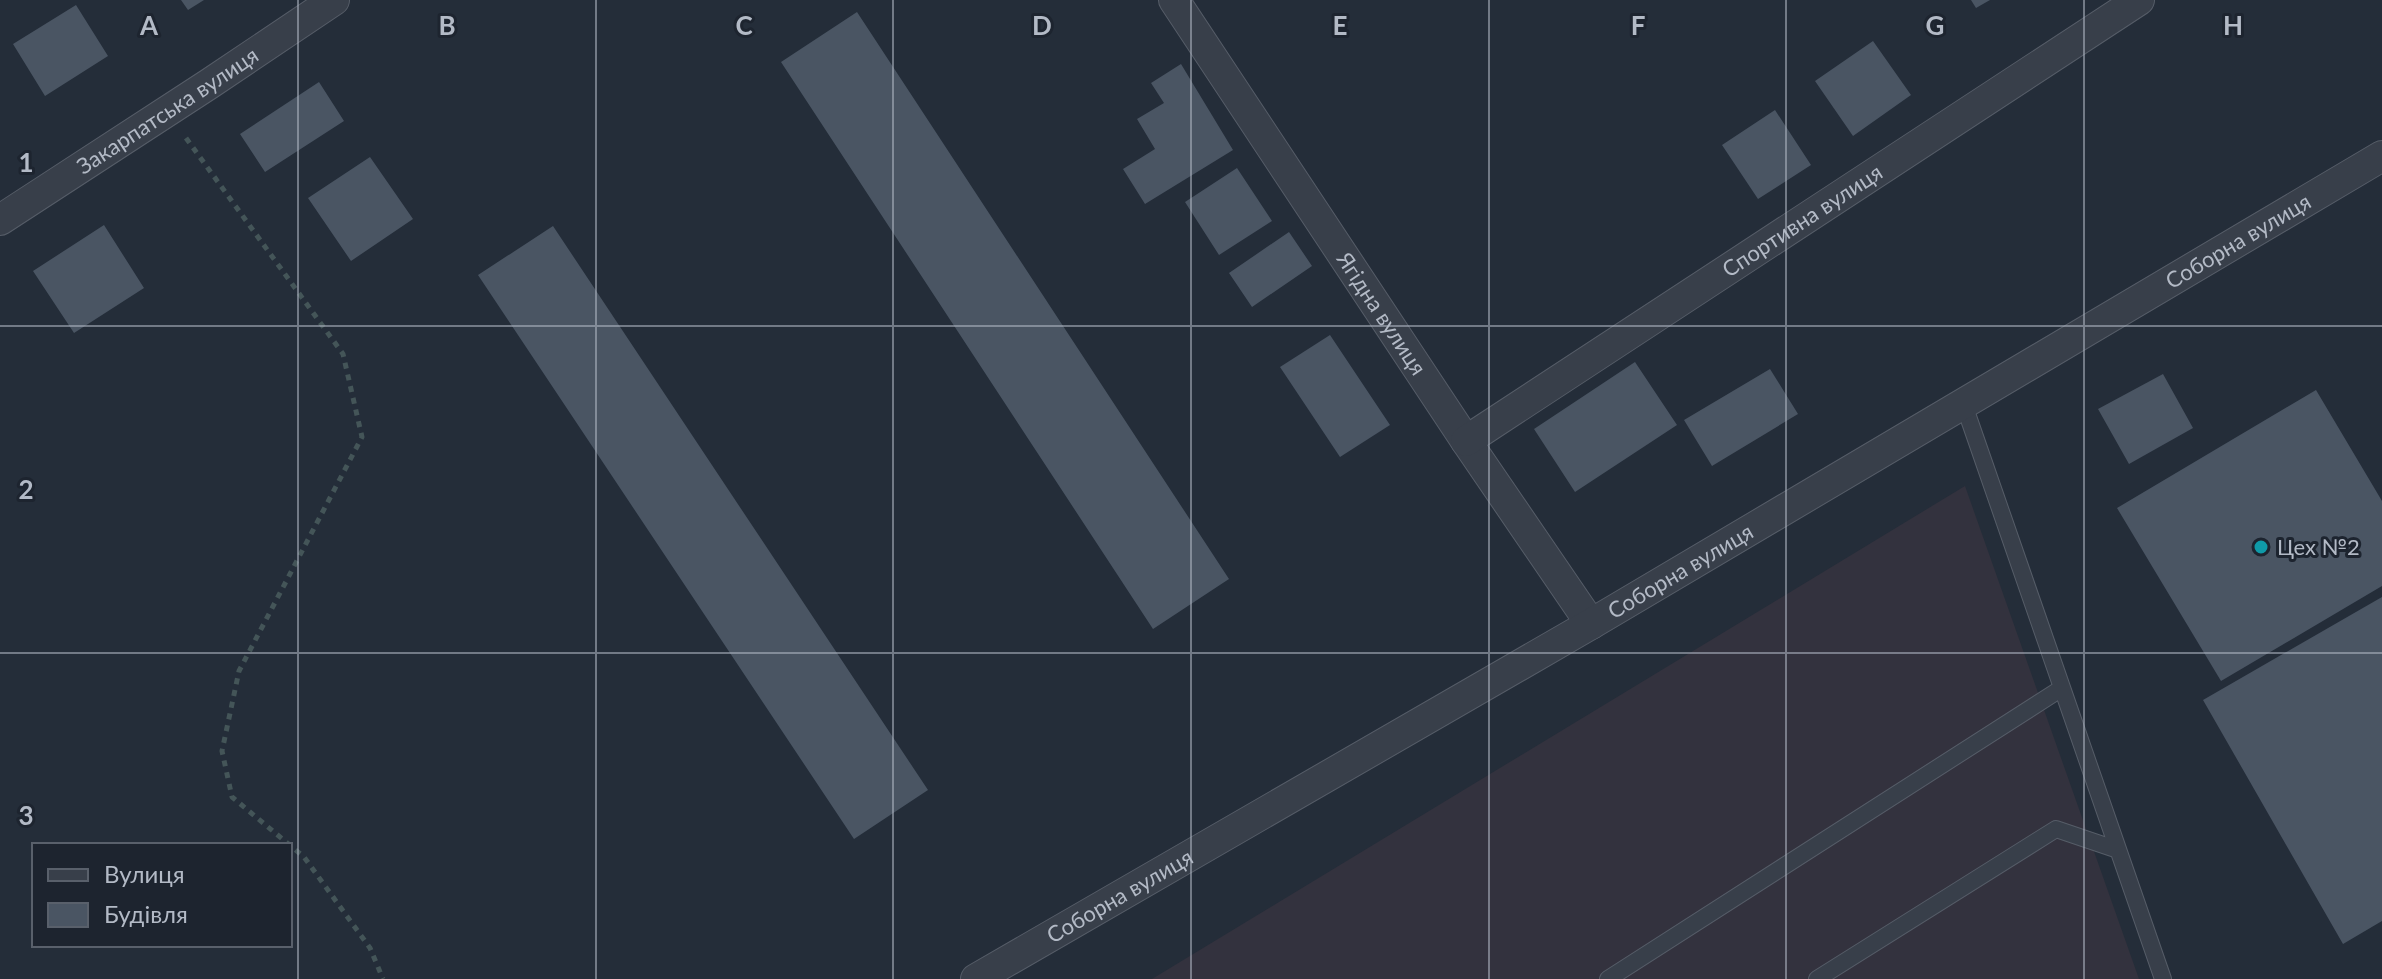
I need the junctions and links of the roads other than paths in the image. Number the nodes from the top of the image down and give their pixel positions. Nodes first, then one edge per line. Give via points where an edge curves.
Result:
1 (334, 0) edge
2 (1174, 0) edge
3 (2139, 0) edge
4 (2382, 156) edge
5 (0, 220) edge
6 (1963, 402) junction
7 (1466, 441) junction
8 (1591, 624) junction
9 (2062, 688) junction
10 (2118, 850) junction
11 (976, 979) edge
12 (1608, 979) edge
13 (1817, 979) edge
14 (2163, 979) edge

1 - 5 street, Закарпатська вулиця
2 - 7 street, Ягідна вулиця
3 - 7 street, Спортивна вулиця
4 - 6 street, Соборна вулиця
6 - 8 street, Соборна вулиця
6 - 9 lane
7 - 8 street, Ягідна вулиця
8 - 11 street, Соборна вулиця
9 - 10 lane
9 - 12 lane
10 - 13 lane via 2056,829
10 - 14 lane

